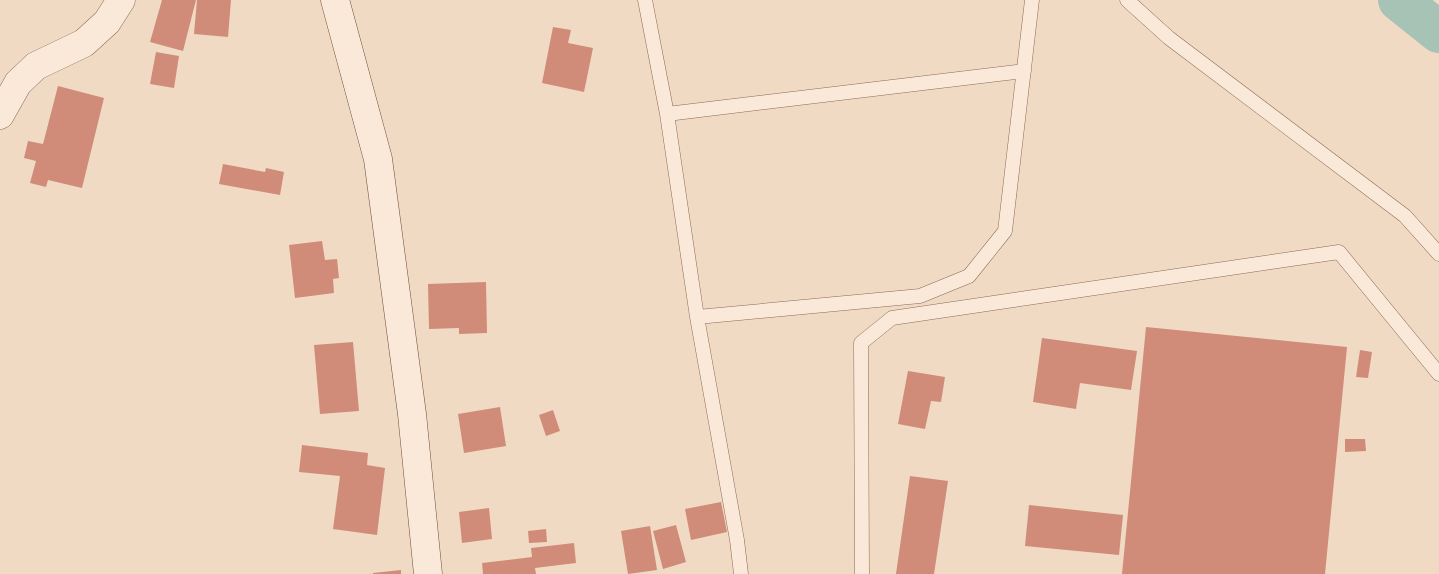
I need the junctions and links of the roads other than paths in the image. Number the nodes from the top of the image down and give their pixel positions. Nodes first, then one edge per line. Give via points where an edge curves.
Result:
1 (121, 0) edge
2 (335, 0) edge
3 (645, 0) edge
4 (1032, 0) edge
5 (1127, 0) edge
6 (1024, 71) junction
7 (667, 114) junction
8 (0, 115) edge
9 (1439, 254) edge
10 (697, 317) junction
11 (1439, 374) edge
12 (428, 574) edge
13 (741, 574) edge
14 (862, 574) edge

1 - 8 street via 107,22 84,43 36,66 18,82
2 - 12 street via 378,159 412,414
3 - 7 lane
4 - 6 lane
5 - 9 lane via 1169,38 1405,216
6 - 7 lane
6 - 10 lane via 1005,231 969,276 920,296
7 - 10 lane
10 - 13 lane
11 - 14 lane via 1339,252 892,318 861,343

